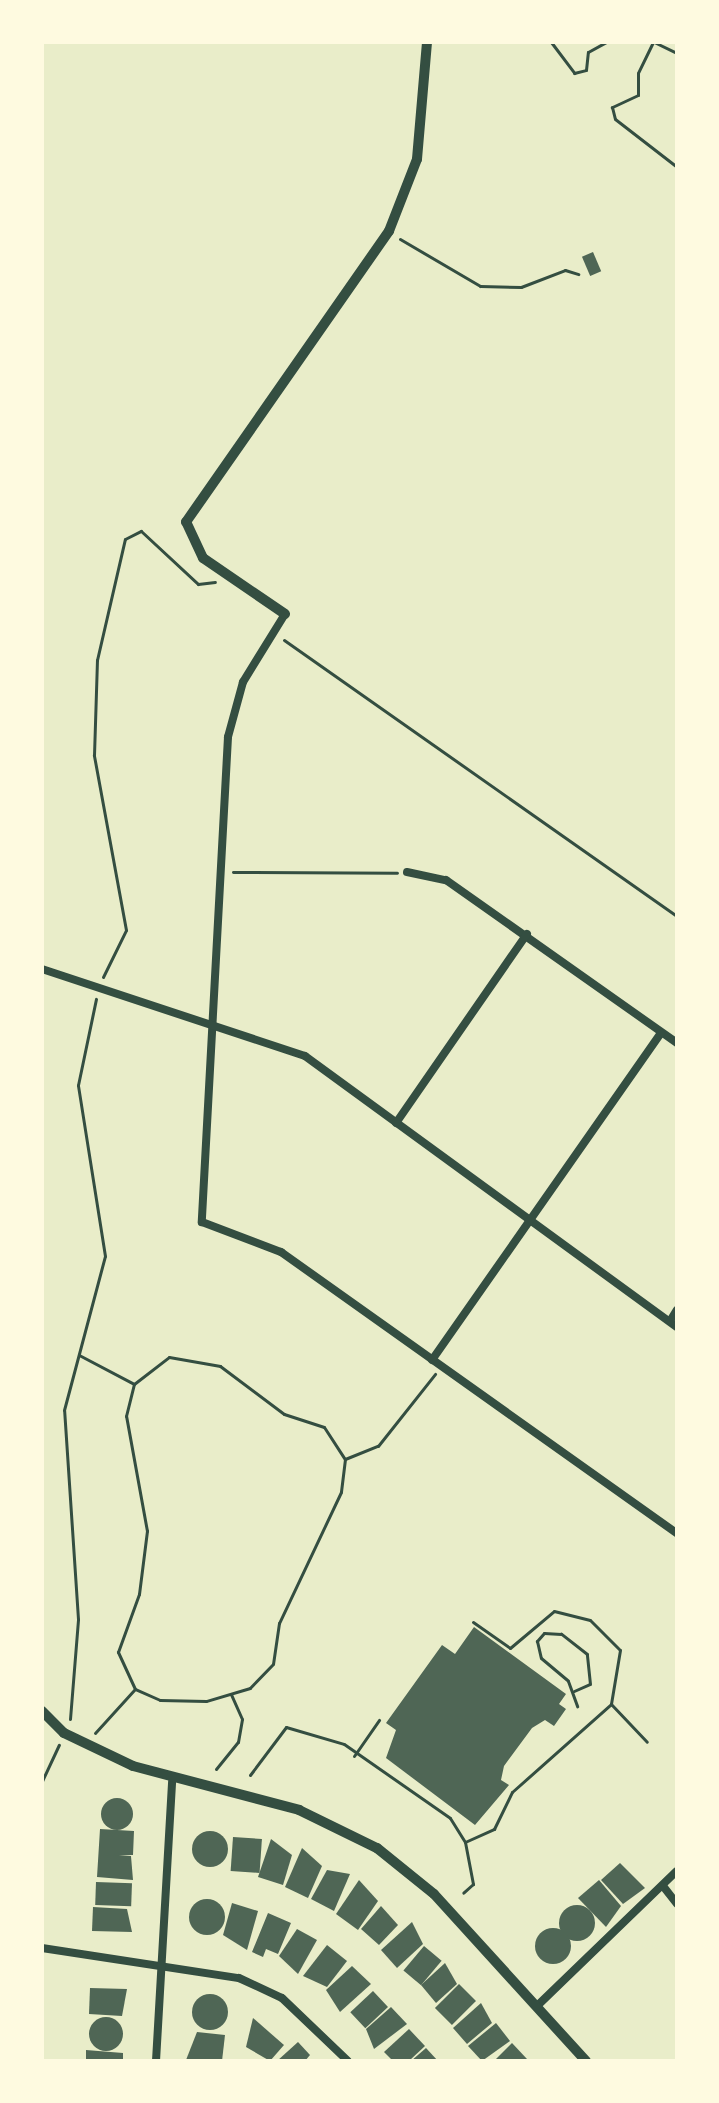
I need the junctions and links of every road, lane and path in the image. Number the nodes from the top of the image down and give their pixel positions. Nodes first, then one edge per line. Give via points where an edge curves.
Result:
1 (427, 42) edge
2 (551, 42) edge
3 (606, 42) edge
4 (654, 42) edge
5 (677, 53) edge
6 (677, 167) edge
7 (389, 231) junction
8 (578, 274) dead end
9 (235, 580) junction
10 (285, 614) joint
11 (283, 639) dead end
12 (221, 871) junction
13 (407, 872) joint
14 (677, 916) edge
15 (527, 934) junction
16 (42, 969) edge
17 (98, 987) junction
18 (211, 1022) junction
19 (661, 1033) junction
20 (677, 1043) edge
21 (396, 1123) junction
22 (533, 1222) junction
23 (677, 1310) edge
24 (673, 1324) edge
25 (79, 1355) junction
26 (432, 1360) junction
27 (441, 1366) junction
28 (134, 1384) junction
29 (345, 1459) junction
30 (677, 1533) edge
31 (473, 1622) dead end
32 (135, 1689) junction
33 (574, 1691) junction
34 (231, 1694) junction
35 (611, 1704) junction
36 (577, 1706) dead end
37 (42, 1711) edge
38 (379, 1720) dead end
39 (64, 1733) junction
40 (647, 1742) dead end
41 (87, 1745) junction
42 (354, 1756) junction
43 (216, 1769) dead end
44 (250, 1775) dead end
45 (42, 1781) edge
46 (172, 1781) junction
47 (465, 1842) junction
48 (677, 1871) edge
49 (663, 1886) junction
50 (463, 1893) dead end
51 (677, 1904) edge
52 (42, 1905) edge
53 (42, 1939) edge
54 (42, 1948) edge
55 (161, 1965) junction
56 (537, 2006) junction
57 (156, 2061) edge
58 (348, 2061) edge
59 (586, 2061) edge

1 - 7 street via 417,159
2 - 3 path via 574,73 586,70 588,52
4 - 5 path
4 - 6 path via 638,73 638,95 612,107 615,119
7 - 8 path via 480,286 510,288 565,270
7 - 9 street via 196,500 189,537
9 - 10 street
9 - 17 path via 198,584 141,531 125,539 97,660 94,755 126,930
10 - 12 street via 232,715
11 - 14 path
12 - 13 path
12 - 18 street
13 - 15 street via 446,880
15 - 19 street
15 - 21 street
16 - 17 street
17 - 18 street
17 - 25 path via 78,1085 105,1256
18 - 21 street via 305,1056
18 - 26 street via 202,1222 281,1252
19 - 20 street
19 - 22 street
21 - 22 street
22 - 24 street
22 - 26 street
23 - 24 street
25 - 28 path
25 - 39 path via 64,1410 78,1619 77,1703
26 - 27 street
27 - 29 path via 378,1446
27 - 30 street
28 - 29 path via 169,1357 208,1359 284,1414 324,1427
28 - 32 path via 126,1416 147,1531 139,1594 118,1652
29 - 34 path via 341,1492 279,1623 273,1664 250,1688
31 - 35 path via 510,1648 554,1611 590,1620 620,1650
32 - 34 path via 160,1700
32 - 41 path
33 - 33 path via 541,1658 537,1641 544,1633 561,1634 587,1654 590,1684
33 - 36 path
34 - 43 path via 242,1719 238,1742
35 - 40 path
35 - 47 path via 512,1792 494,1829
37 - 39 street
38 - 42 path
39 - 41 street
39 - 45 path
41 - 46 street
42 - 44 path via 344,1744 286,1727
42 - 47 path via 450,1818
46 - 55 street
46 - 56 street via 299,1810 370,1844 434,1894
47 - 50 path via 473,1884
48 - 49 street
49 - 51 street
49 - 56 street
52 - 53 path
54 - 55 street
55 - 57 street
55 - 58 street via 211,1970 267,1990 310,2019
56 - 59 street

